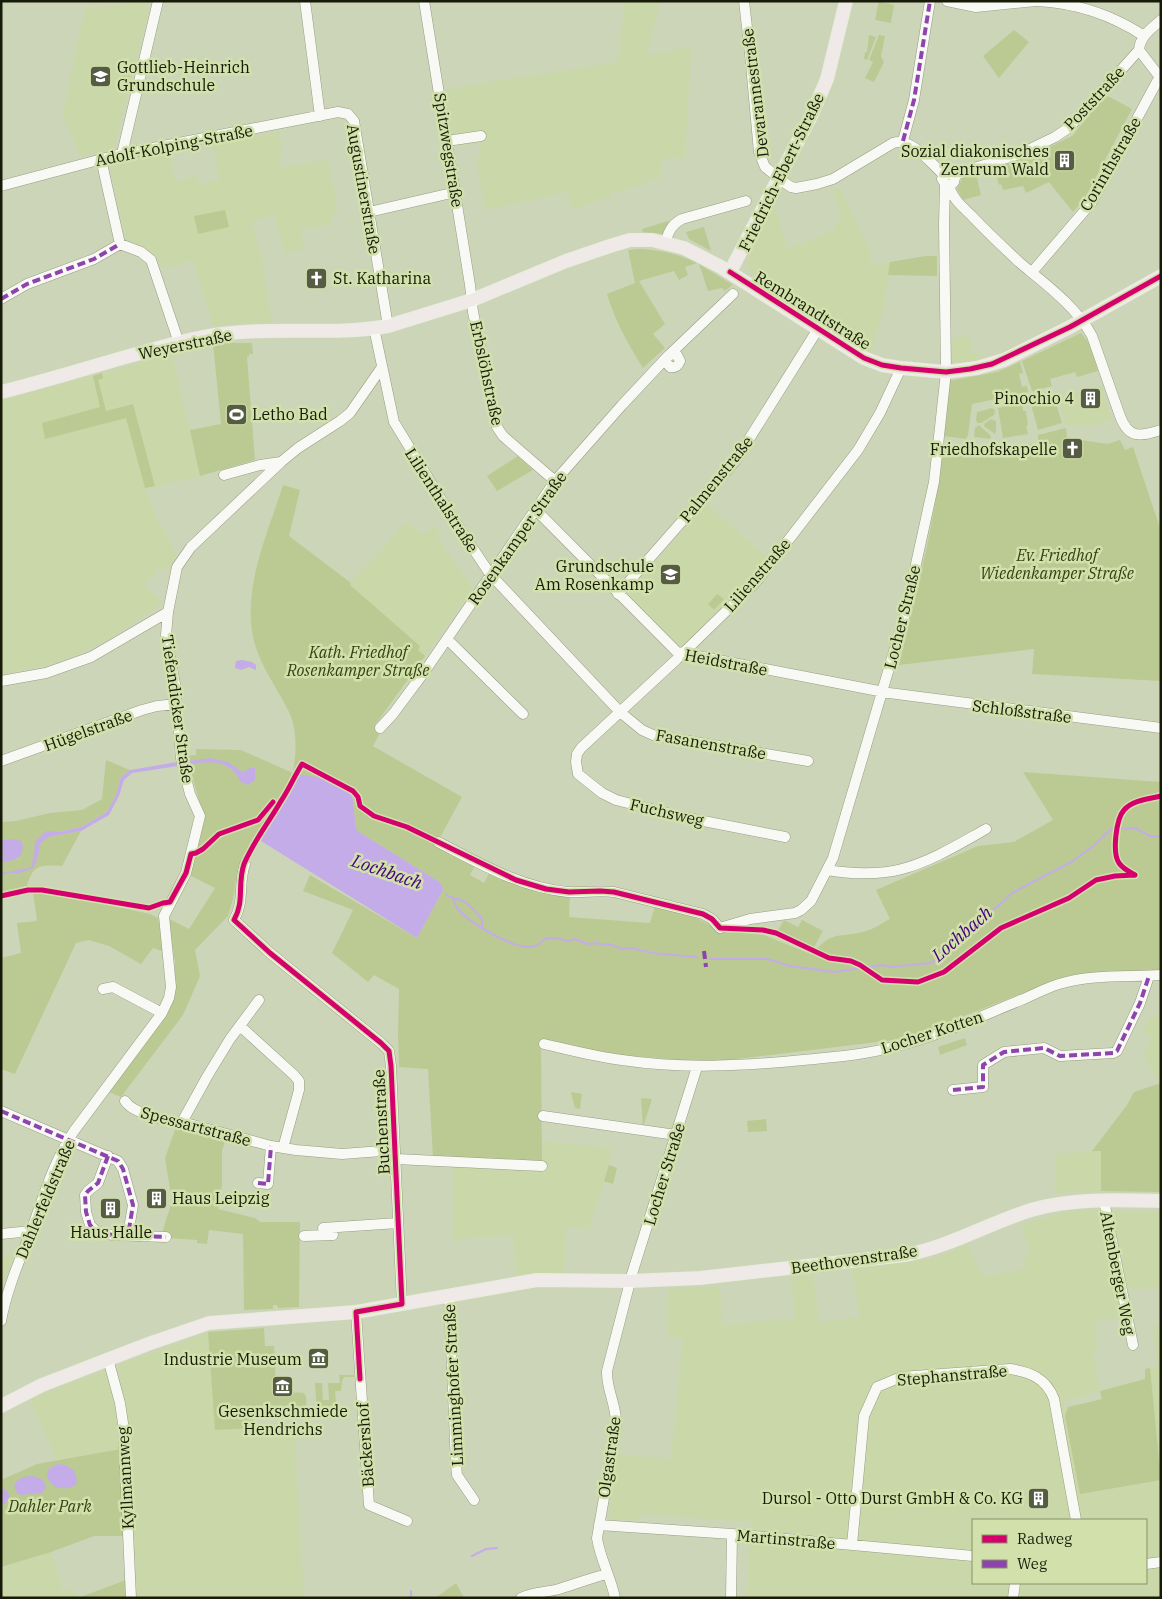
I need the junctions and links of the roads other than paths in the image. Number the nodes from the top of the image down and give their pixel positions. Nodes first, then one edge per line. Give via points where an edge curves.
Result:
1 (158, 1) edge
2 (304, 1) edge
3 (424, 1) edge
4 (744, 1) edge
5 (846, 1) edge
6 (930, 1) edge
7 (947, 1) edge
8 (1037, 1) edge
9 (1161, 20) edge
10 (1144, 36) junction
11 (1139, 50) junction
12 (1160, 75) edge
13 (348, 114) joint
14 (320, 116) junction
15 (481, 136) dead end
16 (447, 141) junction
17 (903, 142) junction
18 (122, 154) junction
19 (101, 159) junction
20 (778, 178) junction
21 (948, 180) junction
22 (1, 186) edge
23 (456, 192) junction
24 (746, 201) dead end
25 (957, 201) junction
26 (368, 212) junction
27 (944, 224) junction
28 (666, 243) junction
29 (120, 244) junction
30 (730, 272) junction
31 (1032, 272) junction
32 (1161, 276) edge
33 (733, 294) dead end
34 (1, 299) edge
35 (472, 300) junction
36 (1081, 320) junction
37 (388, 326) junction
38 (374, 328) junction
39 (818, 329) junction
40 (179, 342) junction
41 (382, 367) junction
42 (901, 368) junction
43 (946, 372) junction
44 (1, 392) edge
45 (1161, 430) edge
46 (281, 462) junction
47 (224, 475) dead end
48 (555, 481) junction
49 (536, 510) junction
50 (490, 574) junction
51 (618, 594) junction
52 (168, 612) junction
53 (447, 639) junction
54 (682, 654) junction
55 (1, 681) edge
56 (883, 692) junction
57 (177, 704) junction
58 (620, 712) junction
59 (523, 714) dead end
60 (380, 728) dead end
61 (1161, 728) edge
62 (577, 754) joint
63 (1, 761) edge
64 (808, 761) dead end
65 (986, 829) dead end
66 (785, 837) dead end
67 (438, 842) dead end
68 (244, 864) dead end
69 (828, 870) junction
70 (170, 902) joint
71 (1161, 975) edge
72 (1149, 976) junction
73 (103, 989) dead end
74 (259, 1000) dead end
75 (162, 1013) junction
76 (240, 1026) junction
77 (544, 1044) dead end
78 (697, 1066) junction
79 (953, 1090) dead end
80 (124, 1101) dead end
81 (1, 1111) edge
82 (543, 1116) dead end
83 (182, 1122) junction
84 (676, 1135) junction
85 (68, 1139) junction
86 (271, 1146) junction
87 (283, 1148) junction
88 (396, 1154) junction
89 (108, 1156) junction
90 (542, 1166) dead end
91 (258, 1183) dead end
92 (1104, 1200) junction
93 (1161, 1201) edge
94 (398, 1223) junction
95 (31, 1231) junction
96 (1, 1234) edge
97 (128, 1235) junction
98 (304, 1236) dead end
99 (166, 1237) dead end
100 (630, 1281) junction
101 (449, 1296) junction
102 (402, 1304) junction
103 (356, 1312) junction
104 (1, 1321) edge
105 (1133, 1345) dead end
106 (108, 1359) junction
107 (1, 1405) edge
108 (474, 1500) dead end
109 (1076, 1519) edge
110 (407, 1521) dead end
111 (599, 1525) junction
112 (732, 1534) junction
113 (852, 1545) junction
114 (972, 1556) edge
115 (1161, 1562) edge
116 (1147, 1564) edge
117 (607, 1574) junction
118 (1015, 1584) edge
119 (131, 1598) edge
120 (521, 1598) edge
121 (615, 1598) edge
122 (731, 1598) edge
123 (1013, 1598) edge

1 - 18 street
2 - 14 street
3 - 16 street, Spitzwegstraße
4 - 20 street, Devarannestraße via 759,152 762,163
5 - 20 main road, Friedrich-Ebert-Straße via 827,79
6 - 17 street via 914,100
7 - 8 street via 976,7
8 - 10 street via 1092,11
9 - 10 street, Poststraße
10 - 11 street, Poststraße
11 - 12 street
11 - 21 street, Poststraße via 1070,127 1020,154 971,169
12 - 31 street, Corinthstraße via 1092,202
13 - 14 street, Adolf-Kolping-Straße via 338,112
13 - 26 street, Augustinerstraße via 354,121
14 - 18 street, Adolf-Kolping-Straße
15 - 16 street
16 - 23 street, Spitzwegstraße
17 - 20 street via 893,143 842,174 817,184 796,188
17 - 21 street via 913,147
18 - 19 street, Adolf-Kolping-Straße
19 - 22 street, Adolf-Kolping-Straße
19 - 29 street
20 - 30 main road, Friedrich-Ebert-Straße
21 - 25 street
21 - 27 street, Locher Straße
23 - 26 street
23 - 35 street, Spitzwegstraße
24 - 28 street, Friedrich-Ebert-Straße via 674,223
25 - 27 street
25 - 31 street
26 - 37 street, Augustinerstraße
27 - 43 street, Locher Straße
28 - 30 main road via 684,248
28 - 35 main road via 640,239 613,245
29 - 34 street via 94,259 27,284
29 - 40 street via 152,260
30 - 39 main road, Rembrandtstraße
31 - 36 street
32 - 36 main road, Rembrandtstraße
33 - 48 street, Rosenkamper Straße via 622,404
35 - 37 main road
35 - 48 street, Erbslöhstraße via 498,430
36 - 43 main road, Rembrandtstraße via 992,364
36 - 45 street via 1092,336 1126,428 1143,436
37 - 38 main road
38 - 40 main road, Weyerstraße via 240,332
38 - 41 street, Lilienthalstraße
39 - 42 main road, Rembrandtstraße via 864,358
39 - 51 street, Palmenstraße via 736,460
40 - 44 main road, Weyerstraße
41 - 46 street, Tiefendicker Straße via 346,416
41 - 50 street, Lilienthalstraße via 394,422
42 - 43 main road, Rembrandtstraße
42 - 54 street, Lilienstraße via 880,413 846,467 756,582
43 - 56 street, Locher Straße via 934,482 905,614
46 - 47 street, Tiefendicker Straße
46 - 52 street, Tiefendicker Straße via 190,547 177,566
48 - 49 street, Rosenkamper Straße
49 - 50 street, Rosenkamper Straße
49 - 51 street, Heidstraße
50 - 53 street, Rosenkamper Straße
50 - 58 street, Lilienthalstraße
51 - 54 street, Heidstraße via 674,651
52 - 55 street via 83,660 46,673
52 - 57 street, Tiefendicker Straße via 166,634
53 - 59 street
53 - 60 street, Rosenkamper Straße
54 - 56 street, Heidstraße
54 - 58 street, Lilienstraße
56 - 61 street, Schloßstraße
56 - 69 street, Locher Straße
57 - 63 street, Hügelstraße via 142,710
57 - 70 street, Tiefendicker Straße via 183,765 190,794 200,816 186,873
58 - 62 street, Lilienstraße
58 - 64 street, Fasanenstraße via 653,735
62 - 66 street, Fuchsweg via 575,766 578,774 616,800
65 - 69 street via 939,854 901,869 885,872
67 - 69 street, Locher Straße via 516,880 569,892 606,891 690,910 708,916 720,928 801,910 811,901
68 - 88 street, Buchenstraße via 240,905 234,920 390,1054
70 - 75 street, Dahlerfeldstraße via 164,923 171,987
71 - 72 street, Locher Kotten
72 - 78 street, Locher Kotten via 1087,979 1059,984 892,1048 840,1057
72 - 79 street via 1117,1051 1060,1056 1044,1048 1004,1052 983,1066 983,1087
73 - 75 street via 113,986
74 - 76 street
75 - 85 street, Dahlerfeldstraße
76 - 83 street
76 - 87 street via 299,1081
77 - 78 street, Locher Kotten via 616,1060
78 - 84 street, Locher Straße
80 - 83 street, Spessartstraße via 131,1109
81 - 85 street
82 - 84 street
83 - 86 street, Spessartstraße
84 - 100 street, Locher Straße
85 - 89 street
85 - 95 street, Dahlerfeldstraße
86 - 87 street, Spessartstraße
86 - 91 street, Spessartstraße via 268,1184
87 - 88 street, Spessartstraße via 331,1154
88 - 90 street, Spessartstraße
88 - 94 street, Buchenstraße
89 - 97 street via 120,1164 132,1197 134,1205
89 - 97 street via 98,1183 86,1193 86,1212 90,1225 96,1231
92 - 93 main road, Beethovenstraße
92 - 100 main road, Beethovenstraße via 1038,1208 905,1255 732,1275
92 - 105 street, Altenberger Weg
94 - 98 street
94 - 102 street, Buchenstraße
95 - 96 street
95 - 104 street, Dahlerfeldstraße via 10,1285
97 - 99 street
100 - 101 main road, Beethovenstraße via 537,1280
100 - 111 street, Olgastraße via 607,1371 617,1419
101 - 102 main road, Beethovenstraße
101 - 108 street, Limminghofer Straße via 457,1475
102 - 103 main road, Beethovenstraße
103 - 106 main road, Beethovenstraße via 208,1323
103 - 110 street, Bäckershof via 369,1505
106 - 107 main road, Beethovenstraße
106 - 119 street, Kyllmannweg via 123,1422
109 - 113 street, Stephanstraße via 1054,1399 1040,1379 1010,1369 901,1377 877,1387 864,1416
111 - 112 street, Martinstraße
111 - 117 street, Olgastraße via 599,1552
112 - 113 street, Martinstraße
112 - 122 street
113 - 114 street, Martinstraße
115 - 116 street
117 - 120 street
117 - 121 street, Olgastraße
118 - 123 street

